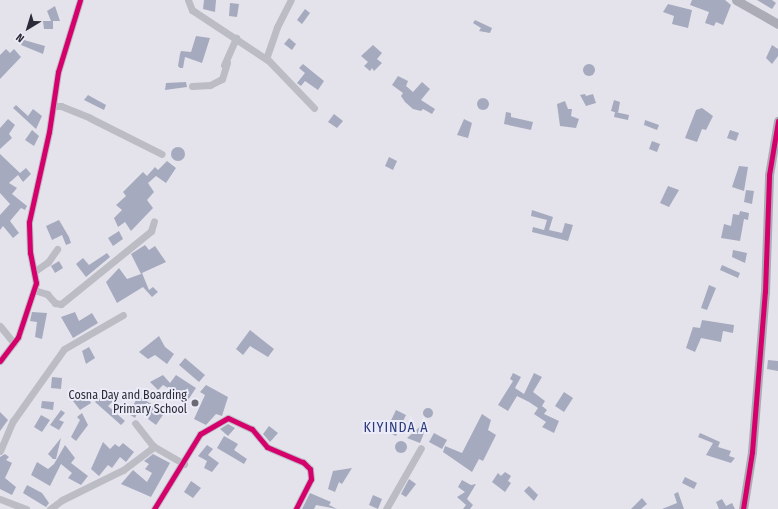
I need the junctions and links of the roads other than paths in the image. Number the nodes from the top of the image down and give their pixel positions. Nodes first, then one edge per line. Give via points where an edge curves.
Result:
1 (80, 0) edge
2 (188, 0) edge
3 (291, 0) edge
4 (736, 0) edge
5 (778, 24) edge
6 (236, 38) junction
7 (266, 59) junction
8 (192, 86) dead end
9 (54, 106) junction
10 (314, 108) dead end
11 (778, 121) edge
12 (162, 154) dead end
13 (154, 221) dead end
14 (57, 249) dead end
15 (35, 271) junction
16 (34, 290) junction
17 (123, 315) dead end
18 (0, 326) edge
19 (14, 343) junction
20 (0, 361) edge
21 (135, 423) dead end
22 (153, 446) junction
23 (421, 448) dead end
24 (0, 451) edge
25 (184, 464) junction
26 (0, 499) edge
27 (26, 509) edge
28 (50, 509) edge
29 (154, 509) edge
30 (296, 509) edge
31 (386, 509) edge
32 (743, 509) edge

1 - 9 street via 58,72
2 - 6 street via 192,10
3 - 7 street via 276,27
4 - 5 street
6 - 7 street
6 - 8 street via 222,79 210,85
7 - 10 street
9 - 12 street via 61,106 90,118
9 - 15 street via 29,222 30,253
11 - 32 street via 769,175 765,292 752,452
13 - 16 street via 151,231 60,304 47,294
14 - 15 street via 48,262
15 - 16 street
16 - 19 street
17 - 24 street via 64,349 13,421
18 - 19 street
19 - 20 street
21 - 22 street
22 - 25 street
22 - 28 street via 123,470 62,500
23 - 31 street
25 - 29 street
25 - 30 street via 200,434 223,418 236,420 252,429 267,447 303,462 310,469 311,479
26 - 27 street

